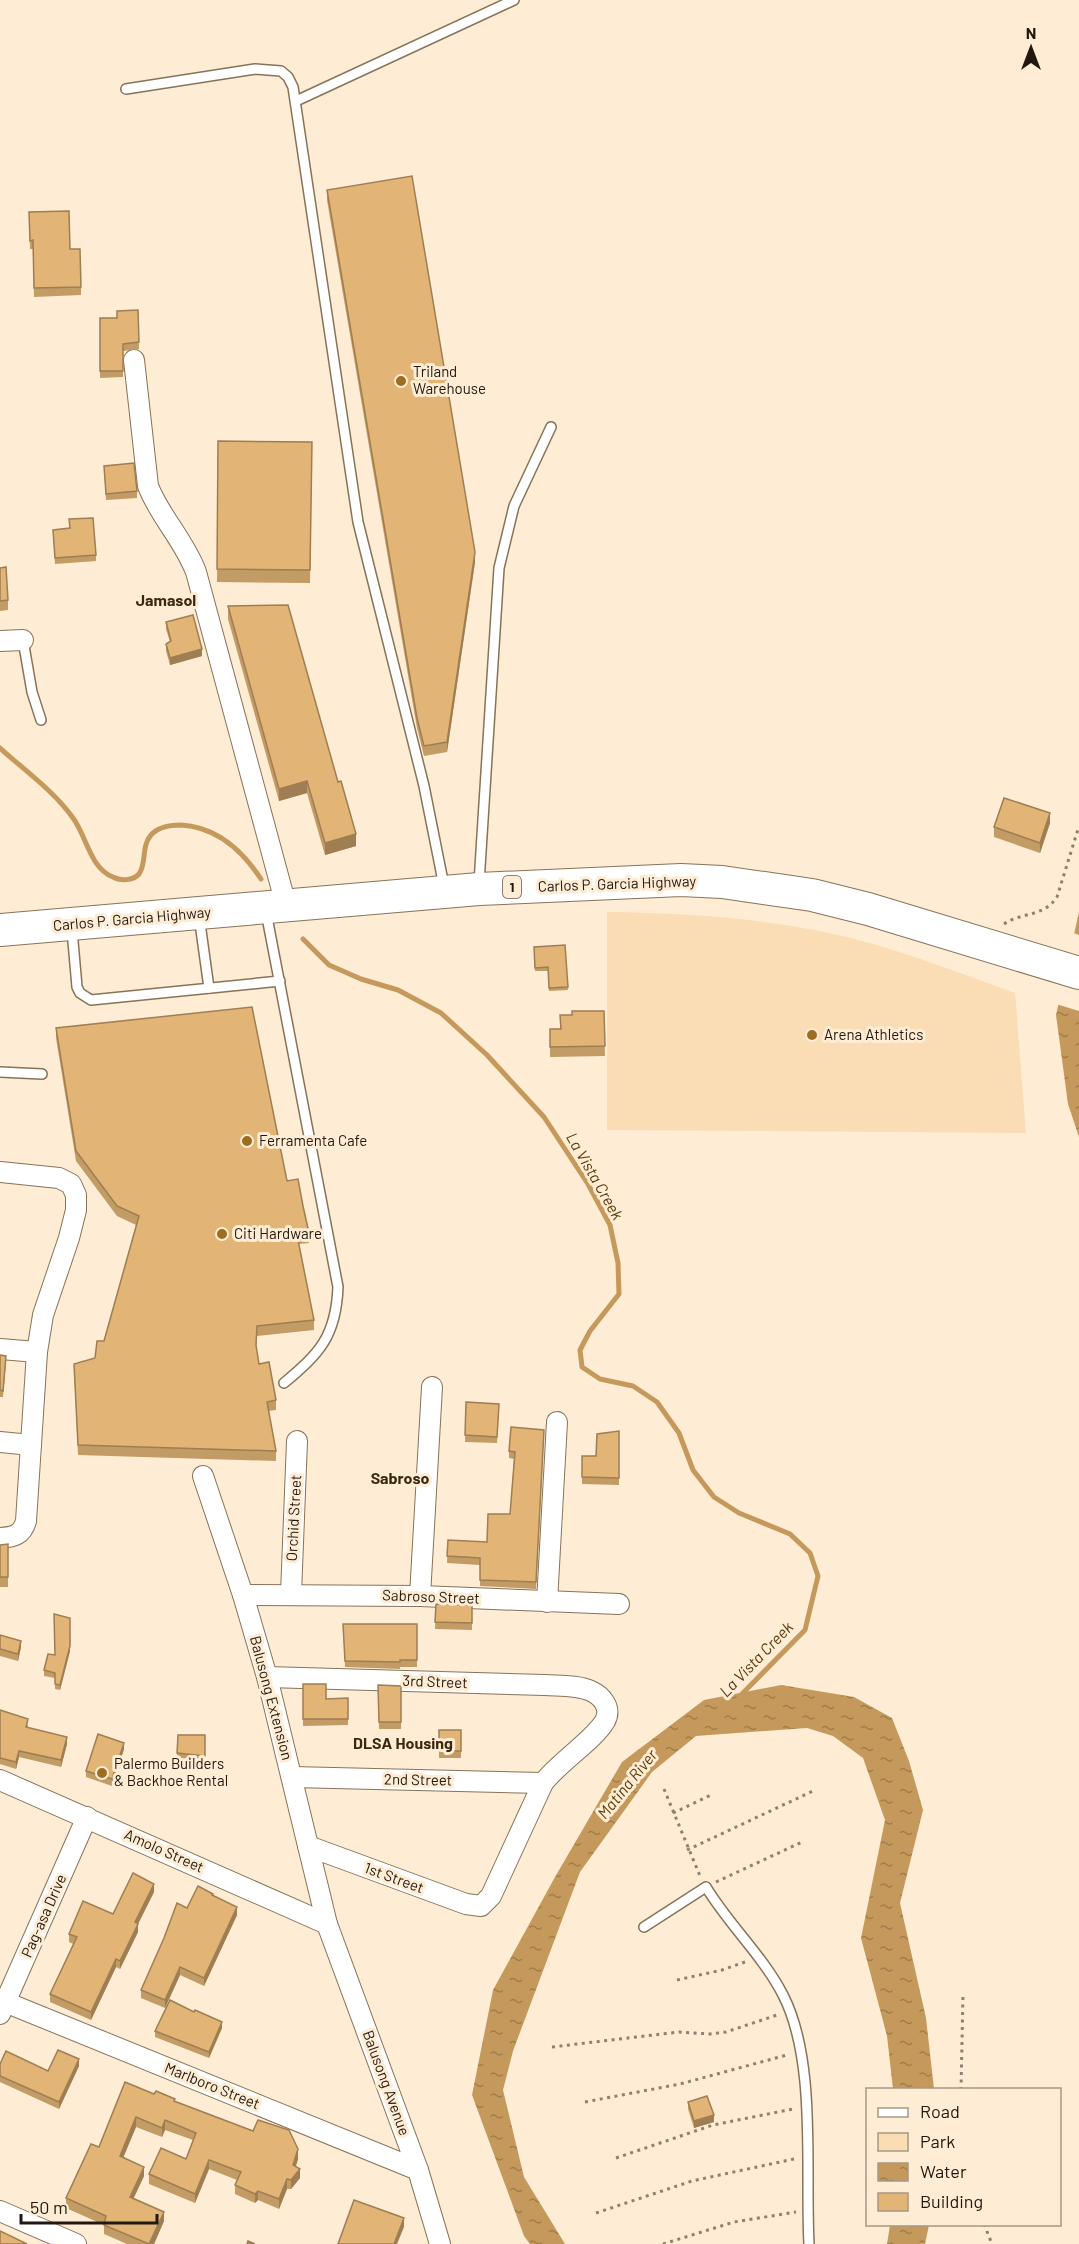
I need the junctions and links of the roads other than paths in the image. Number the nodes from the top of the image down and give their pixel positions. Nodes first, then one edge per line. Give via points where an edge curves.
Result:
1 (509, 1) edge
2 (126, 89) dead end
3 (296, 101) junction
4 (134, 360) dead end
5 (551, 428) dead end
6 (23, 640) joint
7 (0, 641) edge
8 (41, 720) dead end
9 (479, 889) junction
10 (445, 891) junction
11 (276, 906) junction
12 (198, 913) junction
13 (71, 924) junction
14 (0, 930) edge
15 (1079, 973) edge
16 (280, 981) junction
17 (209, 988) junction
18 (0, 1072) edge
19 (42, 1074) dead end
20 (0, 1172) edge
21 (0, 1349) edge
22 (37, 1352) junction
23 (284, 1383) dead end
24 (432, 1387) dead end
25 (557, 1422) dead end
26 (0, 1442) edge
27 (297, 1442) dead end
28 (32, 1444) junction
29 (203, 1476) dead end
30 (9, 1536) edge
31 (291, 1594) junction
32 (243, 1595) junction
33 (420, 1596) junction
34 (547, 1602) junction
35 (620, 1604) dead end
36 (267, 1677) junction
37 (292, 1777) junction
38 (0, 1780) edge
39 (543, 1783) junction
40 (87, 1817) junction
41 (308, 1846) junction
42 (327, 1924) junction
43 (644, 1928) dead end
44 (3, 2008) edge
45 (418, 2170) junction
46 (0, 2211) edge
47 (76, 2244) edge
48 (440, 2244) edge
49 (809, 2244) edge

1 - 3 lane
2 - 3 lane via 269,69 288,76
3 - 10 lane via 358,522 424,786
4 - 11 street via 148,486 154,503 189,553 196,572
5 - 9 lane via 514,506 500,568
6 - 7 street
6 - 8 lane
9 - 10 highway, Carlos P. Garcia Highway / 1
9 - 15 highway, Carlos P. Garcia Highway / 1 via 722,882 812,895 868,909
10 - 11 highway, Carlos P. Garcia Highway / 1
11 - 12 highway, Carlos P. Garcia Highway / 1
11 - 16 lane
12 - 13 highway, Carlos P. Garcia Highway / 1
12 - 17 lane
13 - 14 highway, Carlos P. Garcia Highway / 1
13 - 17 lane via 77,987 91,1000
16 - 17 lane
16 - 23 lane via 338,1287 333,1325 321,1348
18 - 19 lane
20 - 22 street via 59,1178 71,1184 76,1195 76,1210 43,1315
21 - 22 street
22 - 28 street
24 - 33 street
25 - 34 street
26 - 28 street
27 - 31 street, Orchid Street
28 - 30 street via 24,1529
29 - 32 street, Balusong Extension
31 - 32 street, Sabroso Street
31 - 33 street, Sabroso Street
32 - 36 street, Balusong Extension
33 - 34 street, Sabroso Street
34 - 35 street, Sabroso Street
36 - 37 street, Balusong Extension
36 - 39 street, 3rd Street via 545,1685 591,1691 601,1697 607,1708 605,1721
37 - 39 street, 2nd Street
37 - 41 street, Balusong Extension
38 - 40 street, Amolo Street
39 - 41 street, 1st Street via 491,1896 481,1906 466,1904
40 - 42 street, Amolo Street
40 - 44 street, Pag-asa Drive
41 - 42 street, Balusong Extension
42 - 45 street, Balusong Avenue
43 - 49 lane via 706,1887 771,1974 790,2011 801,2053
44 - 45 street, Marlboro Street
45 - 48 street, Balusong Avenue
46 - 47 street

